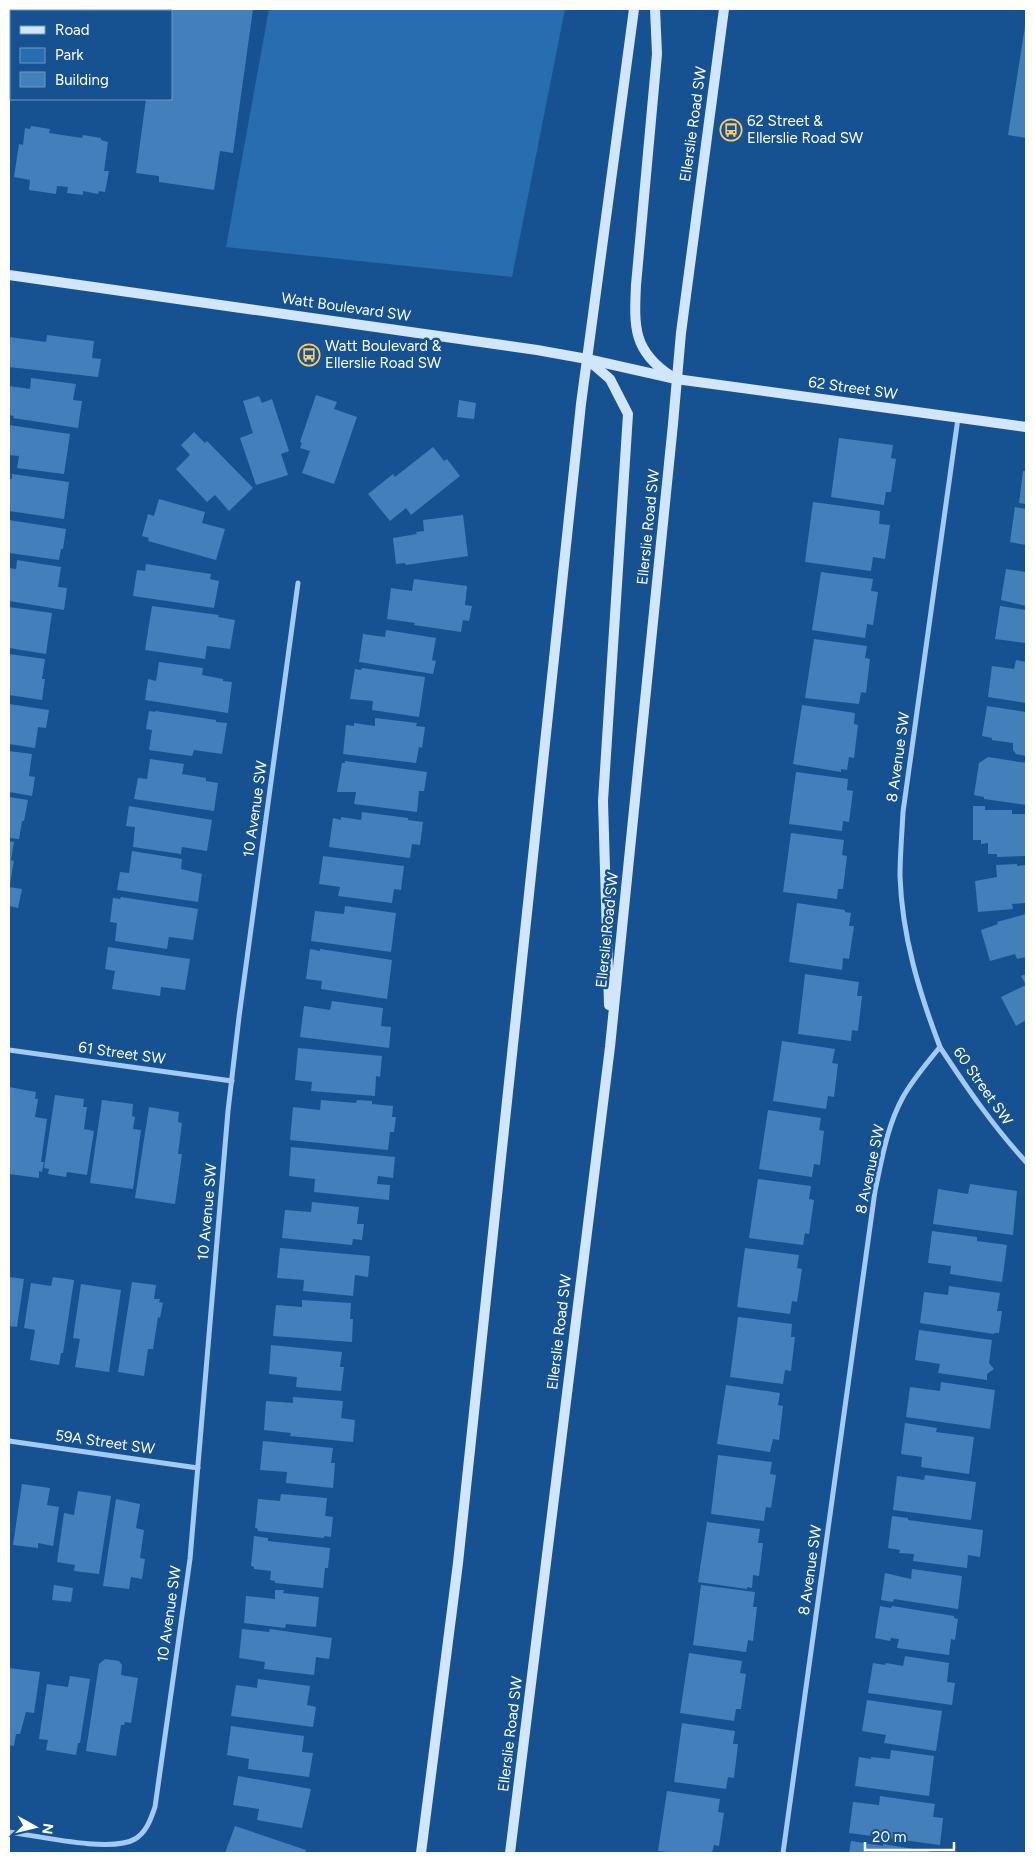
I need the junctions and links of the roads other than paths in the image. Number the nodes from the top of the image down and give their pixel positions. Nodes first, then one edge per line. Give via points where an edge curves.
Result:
1 (634, 9) edge
2 (656, 9) edge
3 (724, 9) edge
4 (9, 275) edge
5 (587, 359) junction
6 (676, 380) junction
7 (958, 418) junction
8 (1026, 427) edge
9 (298, 583) dead end
10 (610, 1047) junction
11 (940, 1047) junction
12 (9, 1050) edge
13 (232, 1082) junction
14 (1026, 1162) edge
15 (9, 1441) edge
16 (198, 1468) junction
17 (9, 1832) edge
18 (420, 1853) edge
19 (510, 1853) edge
20 (783, 1853) edge

1 - 5 main road
2 - 6 main road via 657,54 634,322 648,357
3 - 6 main road, Ellerslie Road SW
4 - 5 main road, Watt Boulevard SW
5 - 6 main road, Watt Boulevard SW
5 - 10 main road via 610,379 628,414 603,801
5 - 18 main road via 458,1563
6 - 7 main road, 62 Street SW
6 - 10 main road, Ellerslie Road SW
7 - 8 main road, 62 Street SW
7 - 11 street, 8 Avenue SW via 905,802 900,877 911,956
9 - 13 street, 10 Avenue SW
10 - 19 main road, Ellerslie Road SW
11 - 14 street, 60 Street SW via 974,1100
11 - 20 street, 8 Avenue SW via 903,1098 889,1129 875,1191
12 - 13 street, 61 Street SW
13 - 16 street, 10 Avenue SW
15 - 16 street, 59A Street SW
16 - 17 street, 10 Avenue SW via 190,1559 155,1807 145,1830 123,1844 110,1845

